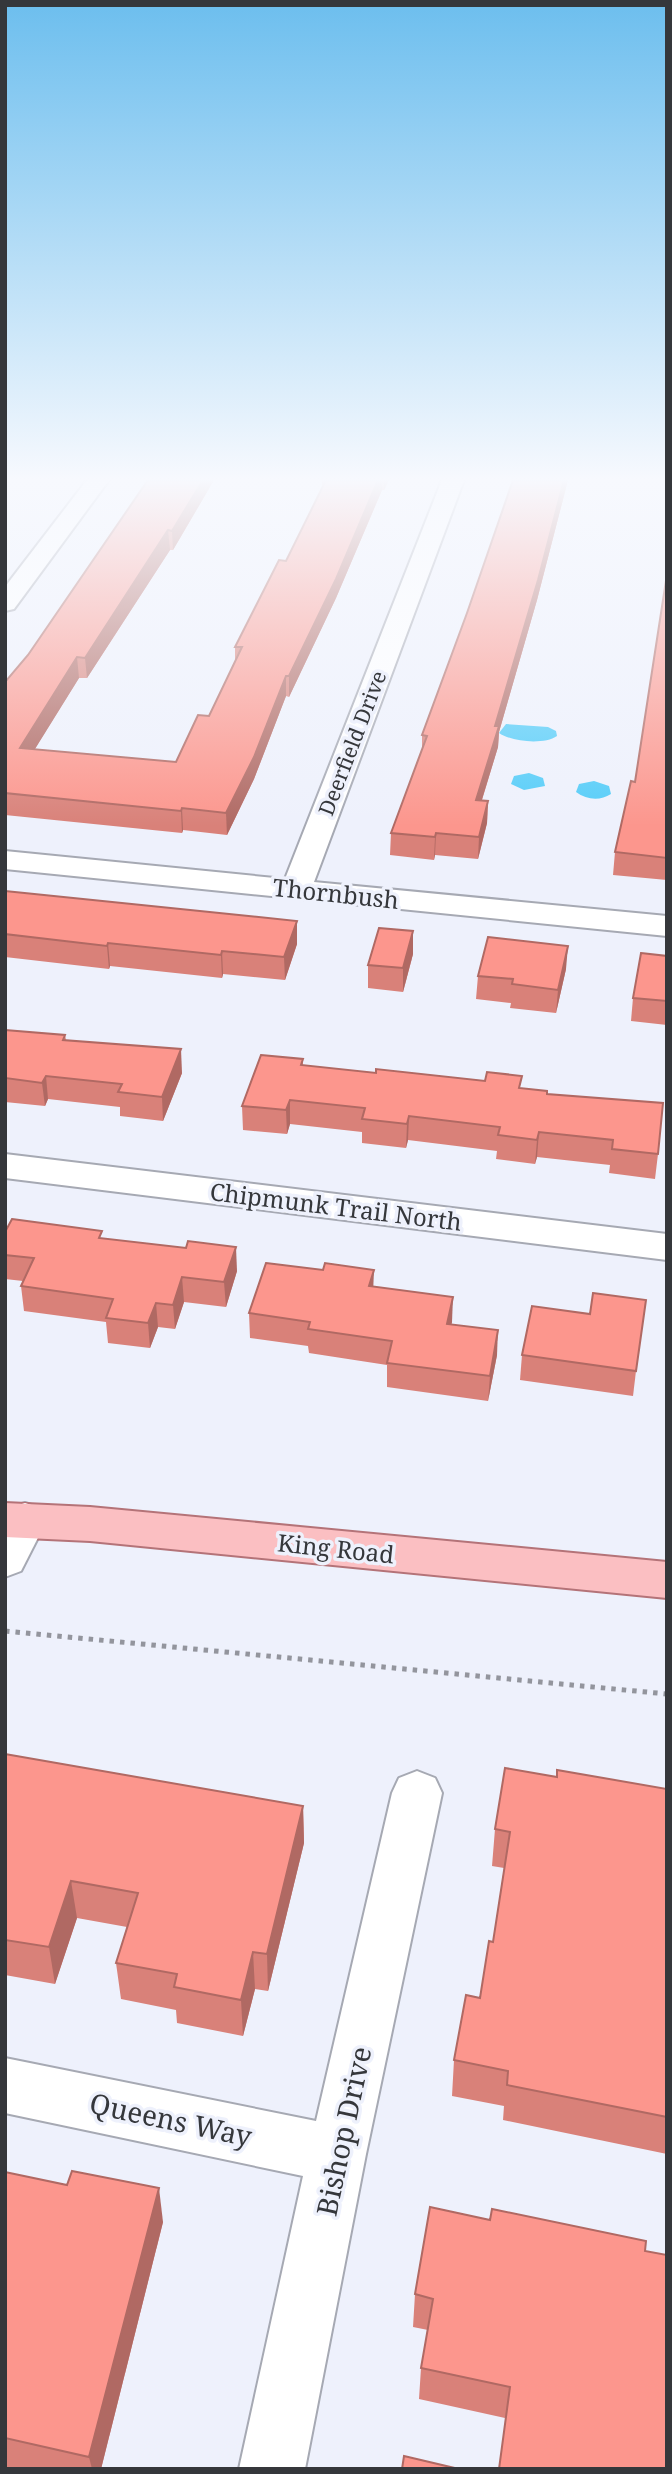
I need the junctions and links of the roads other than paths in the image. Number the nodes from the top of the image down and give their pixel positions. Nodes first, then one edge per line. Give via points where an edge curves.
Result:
1 (409, 595) edge
2 (5, 860) edge
3 (296, 889) junction
4 (667, 926) edge
5 (5, 1166) edge
6 (667, 1247) edge
7 (12, 1533) edge
8 (667, 1580) edge
9 (417, 1793) dead end
10 (5, 2085) edge
11 (337, 2154) junction
12 (272, 2469) edge

1 - 3 street, Deerfield Drive
2 - 3 street, Thornbush
3 - 4 street, Thornbush
5 - 6 street, Chipmunk Trail North
7 - 8 main road, King Road via 90,1524
9 - 11 street, Bishop Drive
10 - 11 street, Queens Way
11 - 12 street, Bishop Drive

